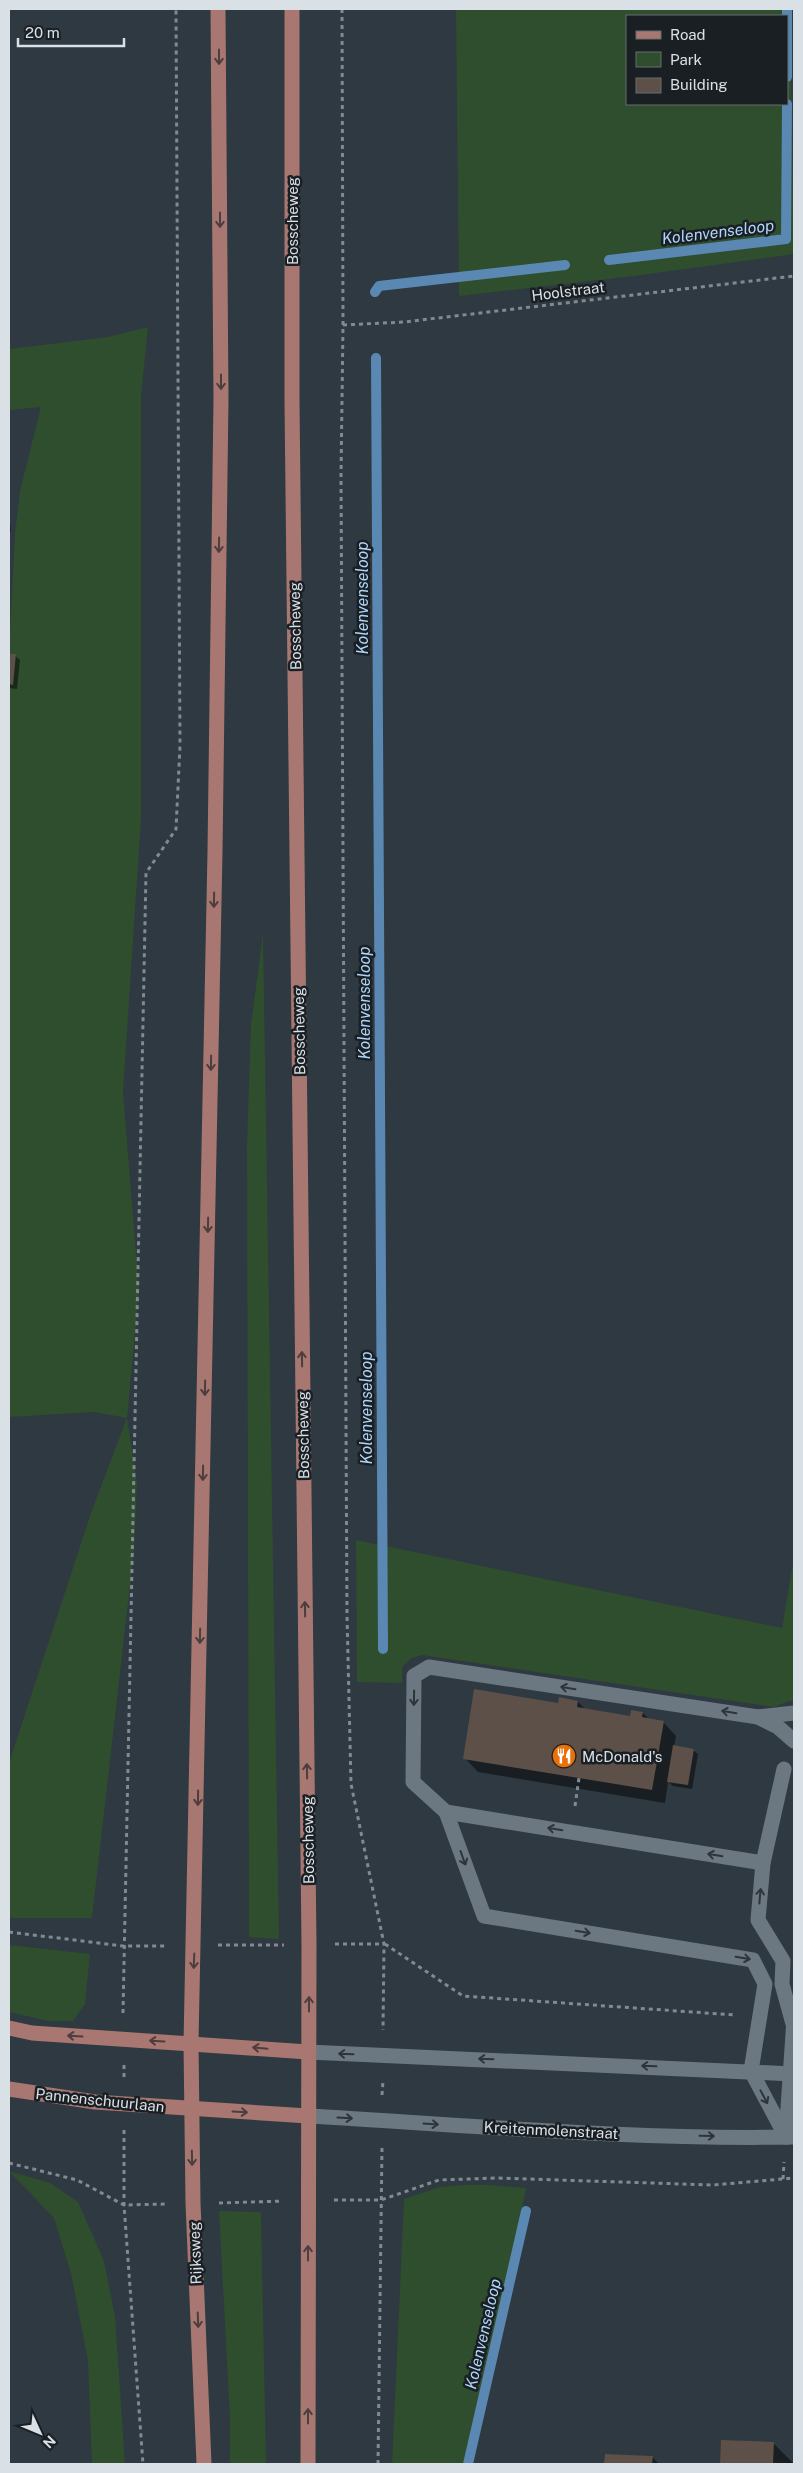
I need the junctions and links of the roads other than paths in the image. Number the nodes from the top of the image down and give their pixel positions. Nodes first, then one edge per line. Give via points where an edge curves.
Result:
1 (218, 9) edge
2 (292, 9) edge
3 (794, 1713) edge
4 (758, 1717) junction
5 (794, 1741) edge
6 (784, 1769) dead end
7 (446, 1812) junction
8 (763, 1863) junction
9 (794, 2021) edge
10 (9, 2028) edge
11 (191, 2042) junction
12 (308, 2052) junction
13 (750, 2071) junction
14 (792, 2074) edge
15 (9, 2089) edge
16 (191, 2109) junction
17 (308, 2116) junction
18 (790, 2137) edge
19 (204, 2464) edge
20 (308, 2464) edge

1 -> 11 main road via 221,399 215,862
12 -> 2 main road, Bosscheweg via 292,401
3 - 4 street
4 - 5 street via 778,1727
4 -> 7 street via 429,1667 414,1676 413,1782
6 - 8 street
8 -> 7 street
7 -> 13 street via 484,1916 753,1960 765,1984
9 -> 8 street via 782,1984 783,1961 758,1920
9 - 14 street
11 -> 10 main road via 32,2033
12 -> 11 main road
11 - 16 main road, Rijksweg
13 -> 12 street
12 - 17 main road
13 - 14 street
13 -> 18 street
14 - 18 street
15 - 16 main road, Pannenschuurlaan via 95,2102
16 -> 17 main road, Pannenschuurlaan
16 -> 19 main road, Rijksweg
17 -> 18 street, Kreitenmolenstraat via 519,2129
20 -> 17 main road

